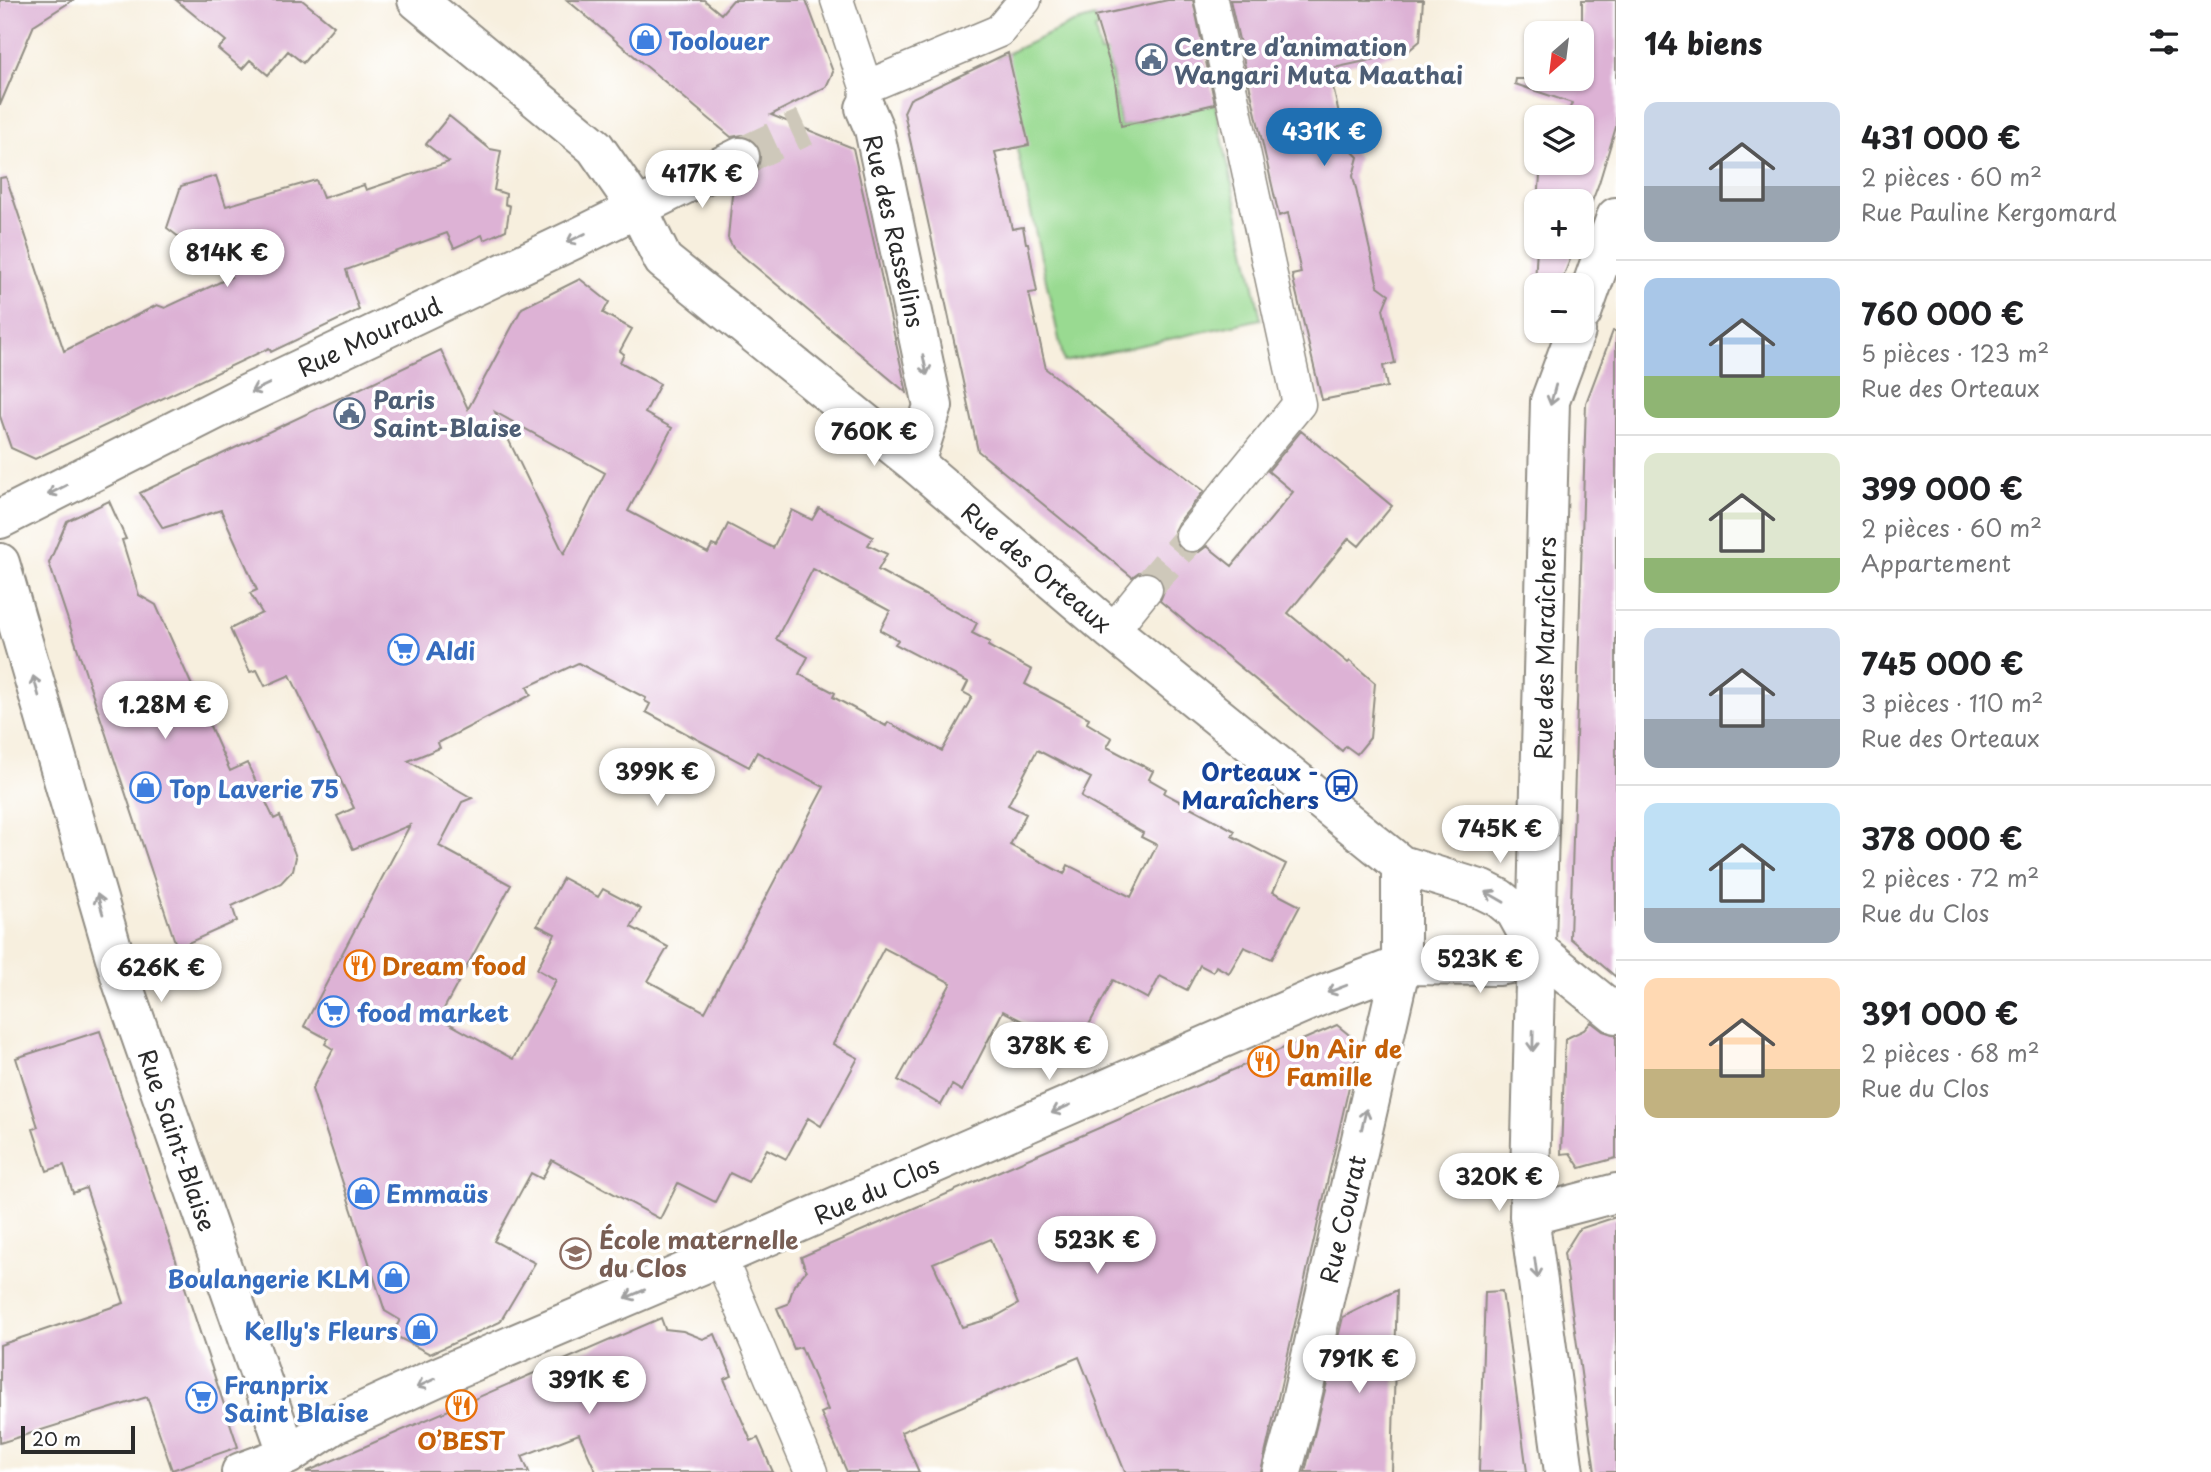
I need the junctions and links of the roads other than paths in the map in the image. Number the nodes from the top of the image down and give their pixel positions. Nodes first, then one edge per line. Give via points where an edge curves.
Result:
1 (417, 0) edge
2 (836, 0) edge
3 (1025, 0) edge
4 (1211, 0) edge
5 (866, 98) junction
6 (740, 157) tunnel mouth
7 (638, 209) junction
8 (1616, 218) edge
9 (1594, 279) edge
10 (1572, 343) edge
11 (915, 463) junction
12 (0, 519) edge
13 (1192, 535) tunnel mouth
14 (0, 563) edge
15 (1146, 589) tunnel mouth
16 (1112, 631) junction
17 (1401, 865) junction
18 (1536, 948) junction
19 (1401, 965) junction
20 (1616, 1014) edge
21 (1616, 1193) edge
22 (1529, 1216) junction
23 (720, 1257) junction
24 (292, 1464) edge
25 (241, 1472) edge
26 (811, 1472) edge
27 (1282, 1472) edge
28 (1564, 1472) edge

1 - 7 street, Rue des Orteaux via 595,148
2 - 5 street, Rue des Rasselins
3 - 5 street via 999,31
4 - 13 street via 1299,404
5 -> 11 street, Rue des Rasselins via 933,406
6 - 7 street, Rue Mouraud
7 - 11 street, Rue des Orteaux via 663,260
7 -> 12 street, Rue Mouraud via 241,397
8 - 9 street
10 -> 18 street, Rue des Maraîchers via 1550,401
11 - 16 street, Rue des Orteaux
24 -> 14 street, Rue Saint-Blaise via 123,985
15 - 16 street
16 - 17 street, Rue des Orteaux
18 -> 17 street, Rue des Orteaux via 1515,911 1499,898
17 - 19 street
18 - 19 street via 1514,963 1498,966
18 - 20 street, Rue des Orteaux
18 -> 22 street, Rue des Maraîchers
19 -> 23 street, Rue du Clos via 1322,995
27 -> 19 street, Rue Courat
21 - 22 street
22 -> 28 street, Rue des Maraîchers
23 -> 24 street, Rue du Clos via 335,1424
23 - 26 street
24 - 25 street, Rue du Clos

